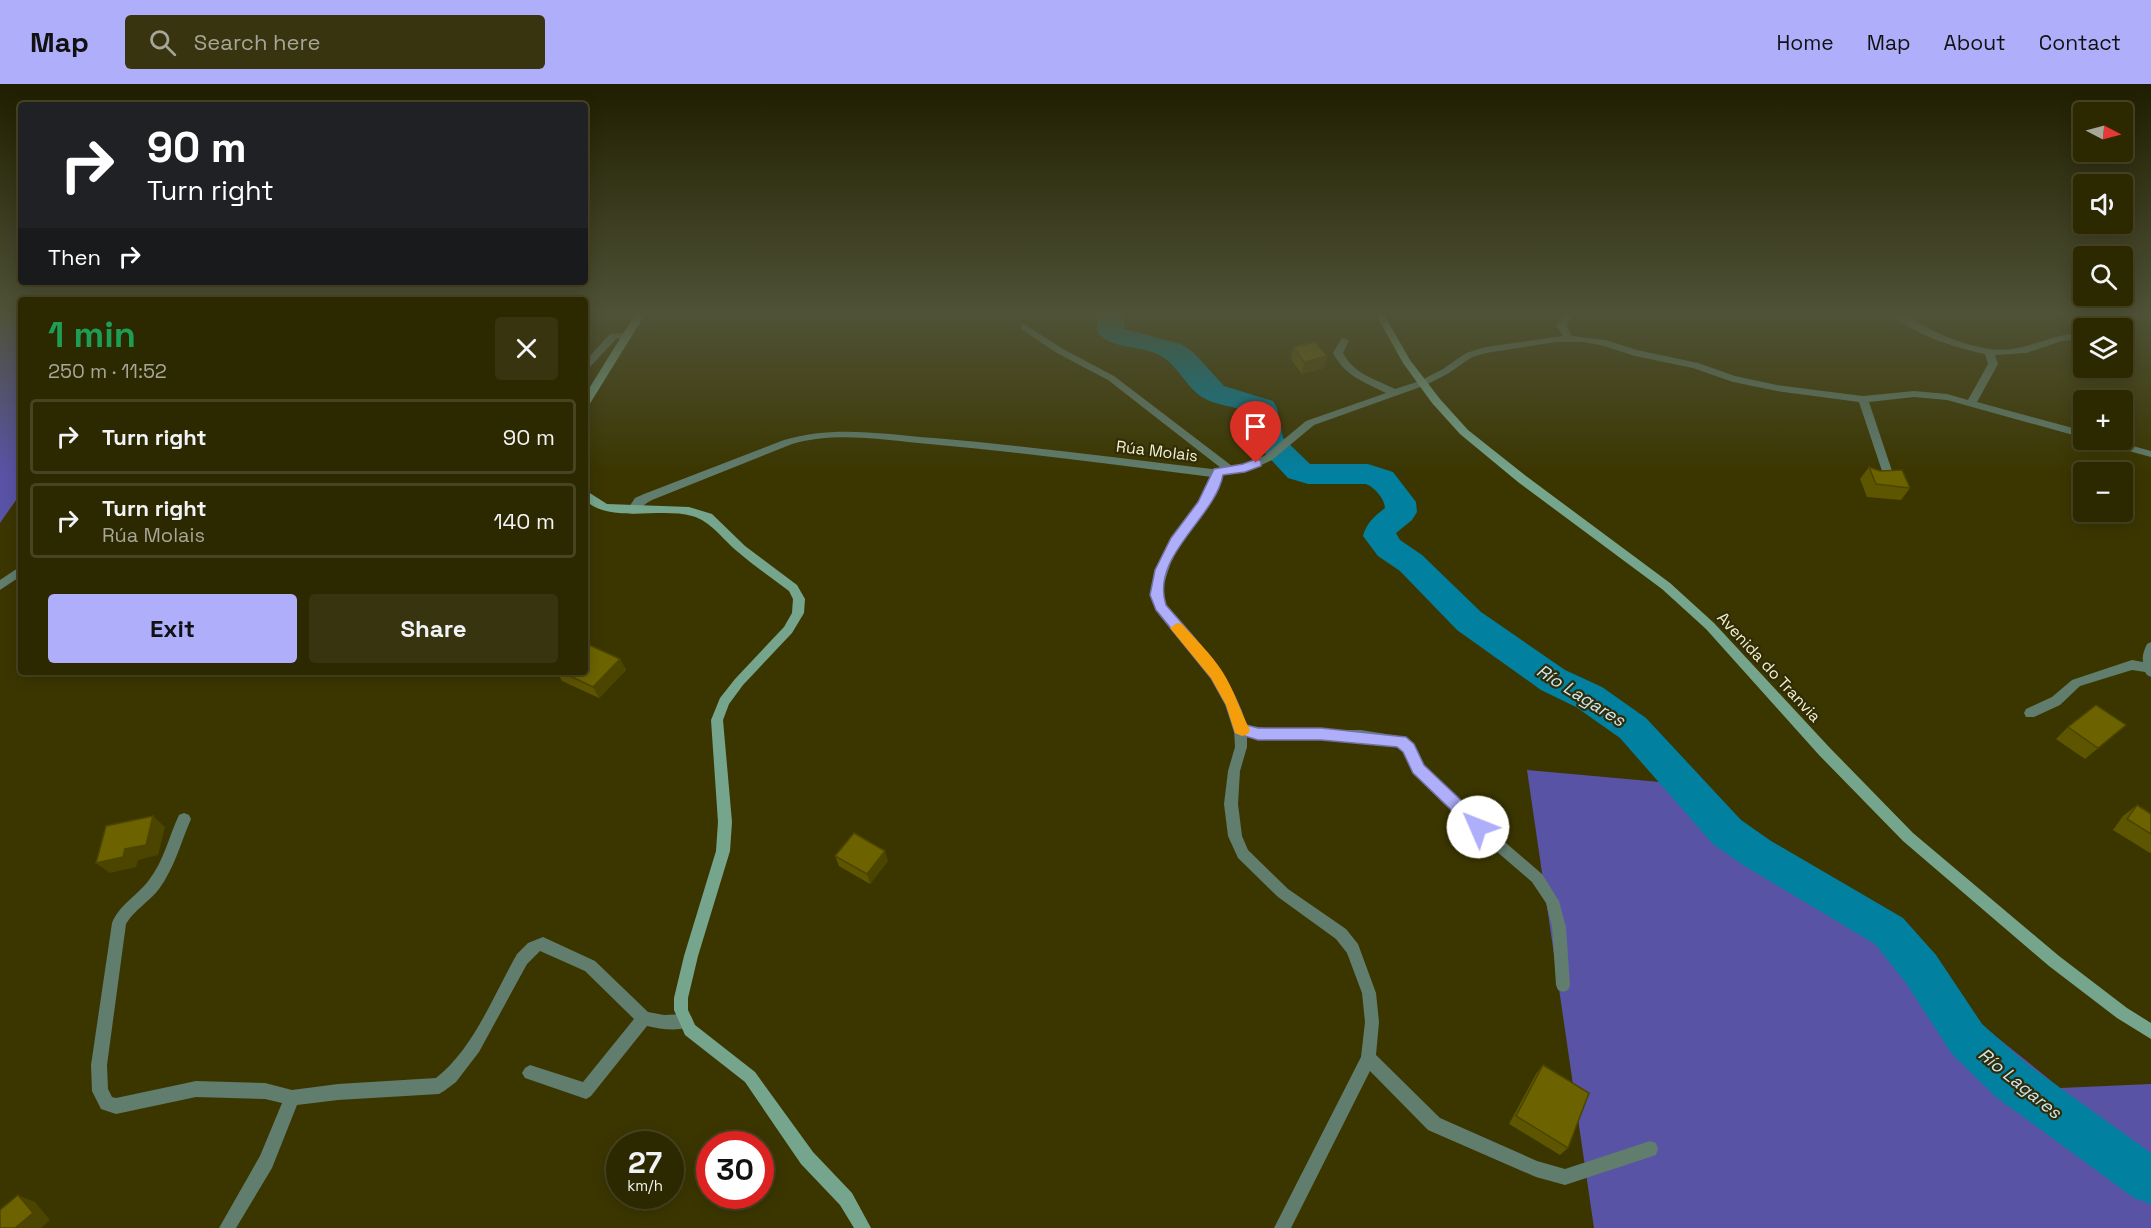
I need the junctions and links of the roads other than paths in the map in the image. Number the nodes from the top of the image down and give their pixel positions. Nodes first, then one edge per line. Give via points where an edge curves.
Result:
1 (607, 366) edge
2 (1089, 366) edge
3 (1346, 366) edge
4 (1410, 366) edge
5 (1453, 366) edge
6 (1699, 366) edge
7 (1992, 366) edge
8 (1423, 383) junction
9 (1396, 394) junction
10 (588, 398) edge
11 (1863, 399) junction
12 (1972, 402) junction
13 (2073, 432) edge
14 (2133, 449) edge
15 (2151, 454) edge
16 (1224, 471) junction
17 (1871, 477) edge
18 (588, 497) edge
19 (632, 510) junction
20 (18, 572) edge
21 (0, 586) edge
22 (2151, 647) edge
23 (2150, 670) edge
24 (2030, 713) dead end
25 (1240, 729) junction
26 (184, 819) dead end
27 (1563, 985) dead end
28 (644, 1018) junction
29 (686, 1021) junction
30 (2151, 1032) edge
31 (1368, 1058) junction
32 (530, 1073) dead end
33 (292, 1098) junction
34 (1650, 1149) dead end
35 (227, 1228) edge
36 (863, 1228) edge
37 (1282, 1228) edge

1 - 10 main road
2 - 16 street via 1111,378
3 - 9 street via 1359,378
4 - 8 main road, Avenida do Tranvia
5 - 8 street, Rúa Molais
6 - 11 street, Rúa Molais via 1733,379 1777,388
7 - 12 street
8 - 9 street, Rúa Molais
8 - 30 main road, Avenida do Tranvia via 1464,432 1666,586 1710,626 1908,837 2054,961
9 - 16 street, Rúa Molais via 1310,423 1268,458 1245,468
11 - 12 street, Rúa Molais via 1914,394
11 - 17 street via 1888,474
12 - 13 street, Rúa Molais
14 - 15 street
16 - 19 street, Rúa Molais via 991,446 826,435 788,442 648,497
16 - 25 street via 1177,538 1162,570 1157,595 1167,616 1216,674 1233,705
18 - 19 main road via 605,508
19 - 29 main road via 689,511 708,517 741,549 793,588 799,599 798,613 788,630 739,682 717,720 725,822 723,851 681,998
20 - 21 street
22 - 23 street
23 - 24 street via 2132,665 2076,683 2056,701
25 - 27 street via 1258,734 1321,734 1401,741 1409,748 1418,769 1537,878 1552,901 1559,927
25 - 31 street via 1231,804 1235,836 1243,854 1283,893 1341,934 1353,949 1369,993 1372,1022
26 - 33 street via 159,877 147,893 131,904 119,923 99,1065 100,1091 107,1103 116,1106 196,1089 265,1091
28 - 29 street
28 - 32 street via 586,1091
28 - 33 street via 590,966 543,944 533,947 522,959 463,1065 439,1086
29 - 36 main road via 690,1030 750,1077 807,1158 846,1199
31 - 34 street via 1434,1124 1536,1169 1564,1177
31 - 37 street
33 - 35 street via 266,1162

